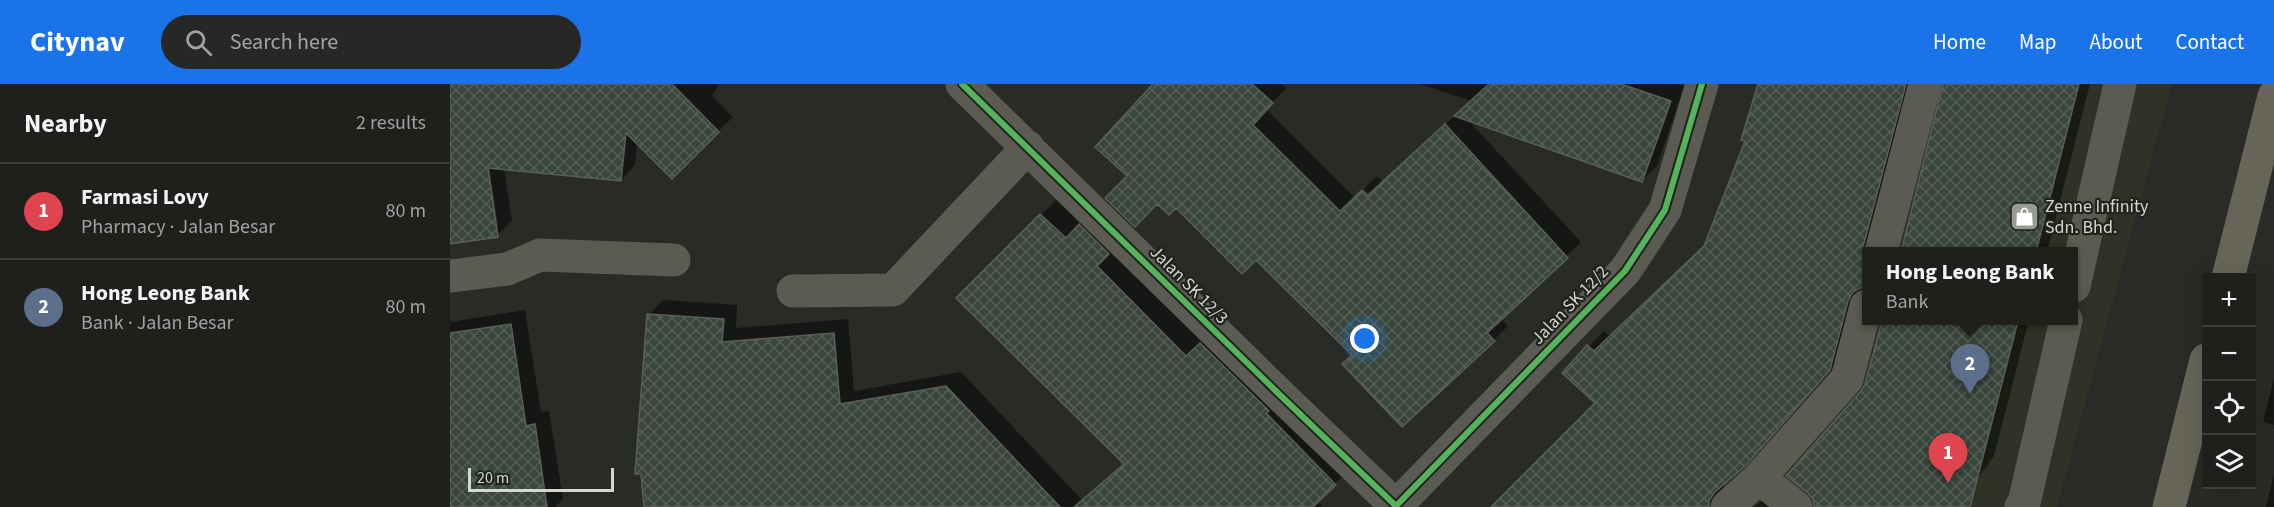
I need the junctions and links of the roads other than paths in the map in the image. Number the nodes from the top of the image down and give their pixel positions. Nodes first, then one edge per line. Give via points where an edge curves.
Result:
1 (962, 84) edge
2 (1702, 84) edge
3 (1925, 84) edge
4 (2120, 84) edge
5 (2274, 96) edge
6 (1028, 147) junction
7 (1882, 247) edge
8 (674, 260) dead end
9 (2078, 265) edge
10 (2229, 273) edge
11 (450, 276) edge
12 (793, 291) dead end
13 (1862, 322) edge
14 (2065, 325) edge
15 (2202, 376) edge
16 (1759, 478) junction
17 (1396, 506) edge
18 (1727, 507) edge
19 (1796, 507) edge
20 (2021, 507) edge
21 (2169, 507) edge

1 - 6 street, Jalan SK 12/3
2 - 17 street, Jalan SK 12/2 via 1665,210 1625,271
3 - 7 street
4 - 9 street
5 - 10 main road
6 - 12 street via 893,290
6 - 17 street, Jalan SK 12/3
8 - 11 street via 540,255 507,269
13 - 16 street via 1847,380
14 - 20 street
15 - 21 main road
16 - 18 street
16 - 19 street

